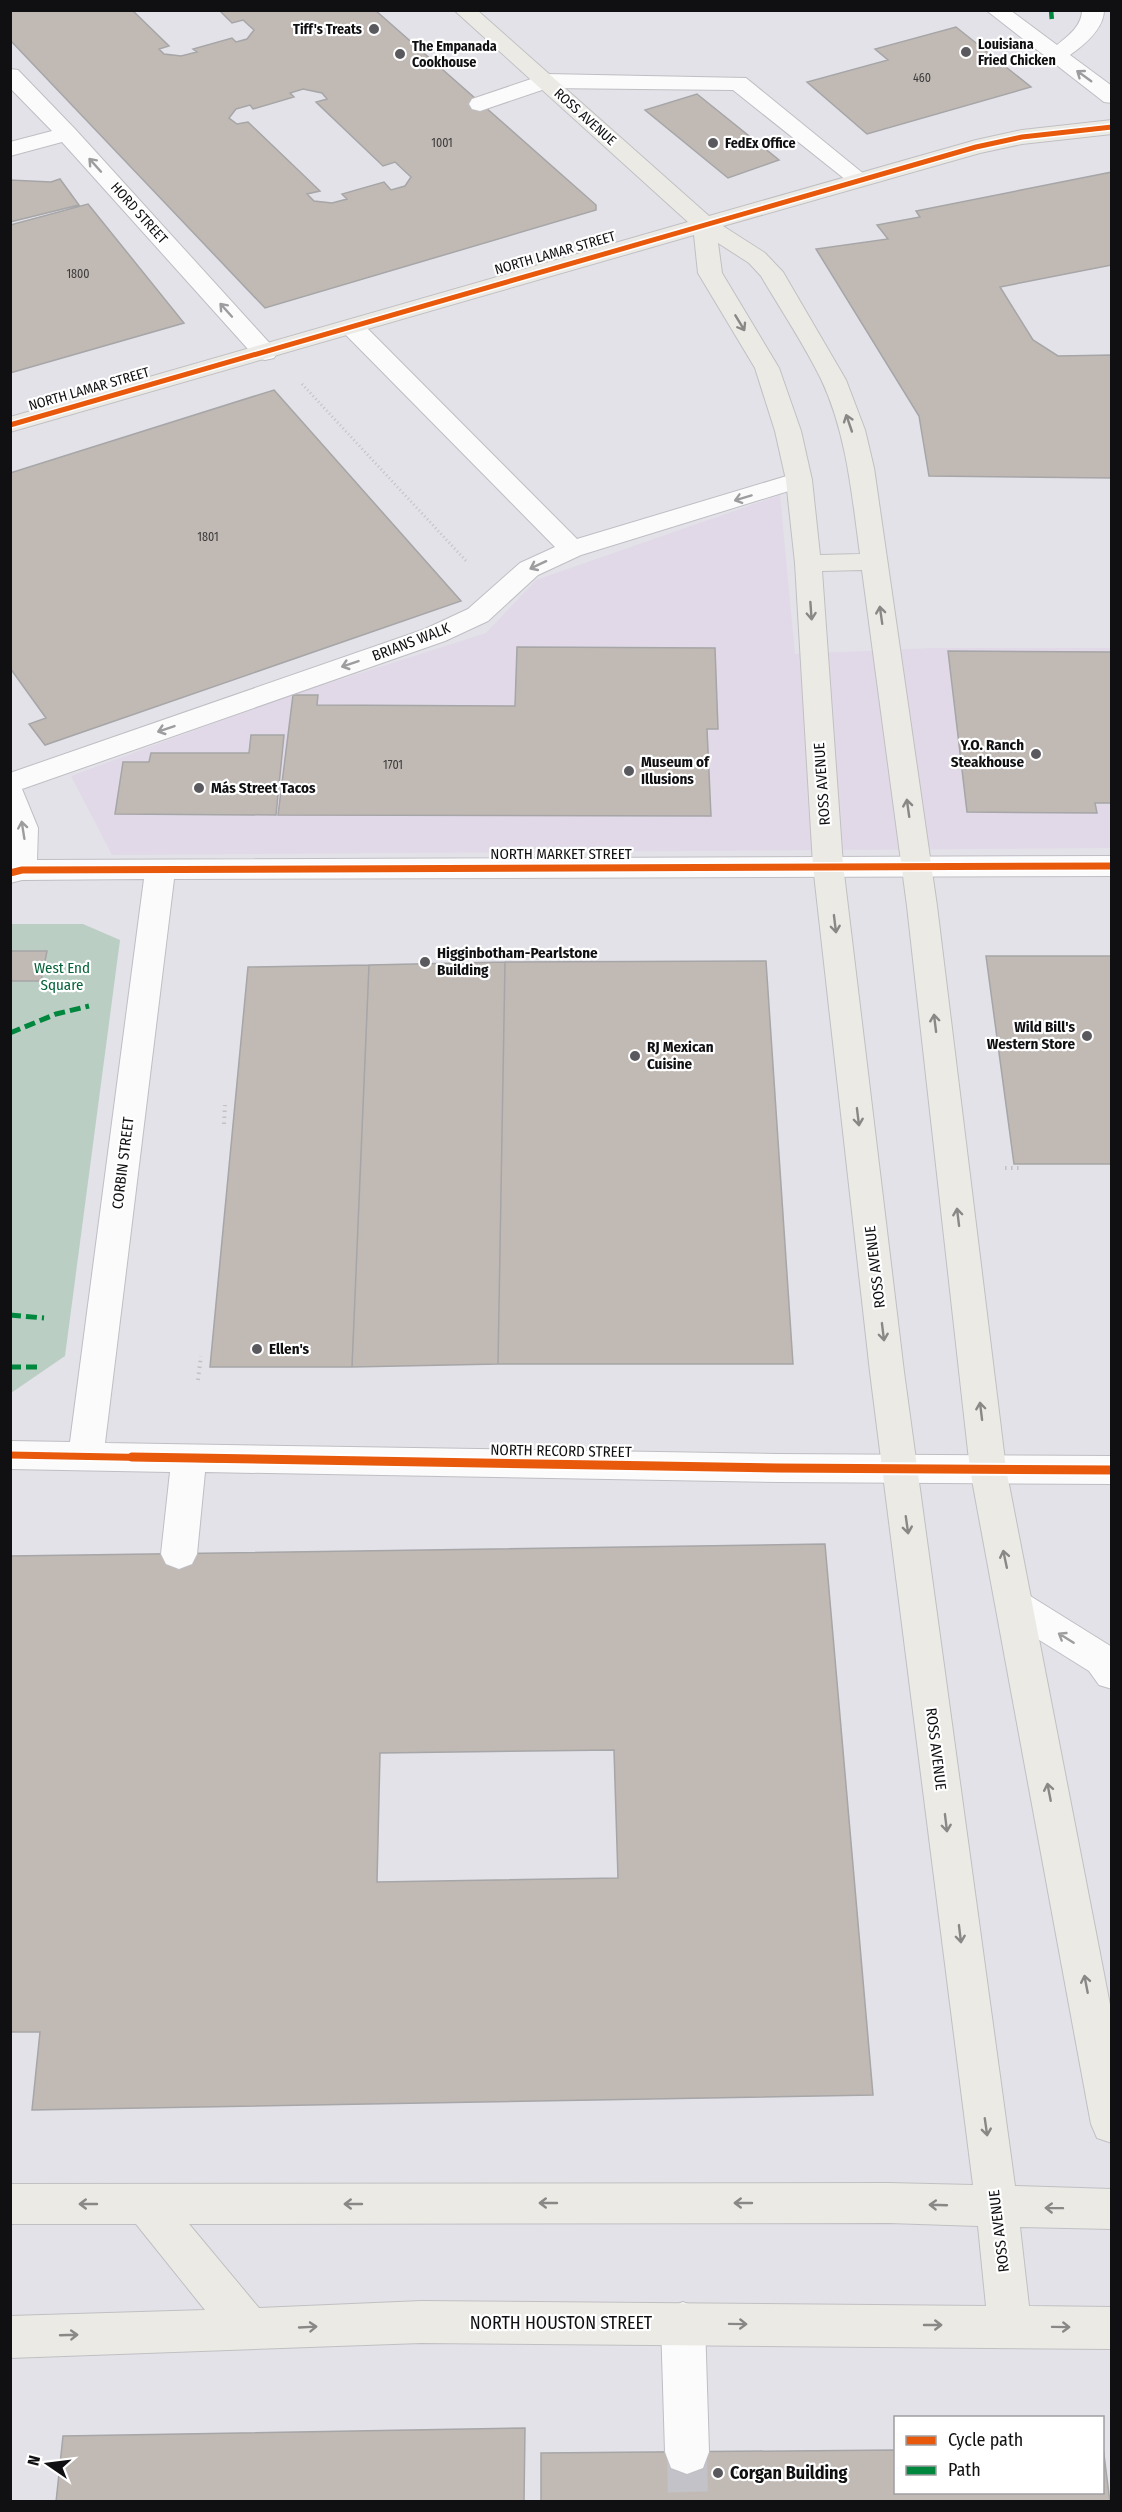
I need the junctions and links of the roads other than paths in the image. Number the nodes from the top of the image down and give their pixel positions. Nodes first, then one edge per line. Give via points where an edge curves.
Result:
1 (464, 10) edge
2 (996, 10) edge
3 (1093, 10) edge
4 (1056, 56) junction
5 (10, 75) edge
6 (546, 81) junction
7 (1112, 97) edge
8 (480, 104) dead end
9 (1112, 127) edge
10 (67, 134) junction
11 (10, 148) edge
12 (859, 179) junction
13 (704, 224) junction
14 (352, 327) junction
15 (265, 353) junction
16 (10, 425) edge
17 (799, 480) junction
18 (572, 549) junction
19 (874, 562) junction
20 (808, 563) junction
21 (10, 783) edge
22 (10, 792) edge
23 (828, 866) junction
24 (916, 866) junction
25 (1112, 866) edge
26 (160, 870) junction
27 (16, 871) edge
28 (10, 1455) edge
29 (86, 1456) junction
30 (189, 1458) junction
31 (900, 1467) junction
32 (988, 1469) junction
33 (1112, 1470) edge
34 (179, 1554) dead end
35 (1014, 1605) junction
36 (1112, 1674) edge
37 (1103, 2020) edge
38 (1112, 2124) edge
39 (10, 2204) edge
40 (146, 2204) junction
41 (997, 2207) junction
42 (1112, 2209) edge
43 (683, 2324) junction
44 (1010, 2325) junction
45 (1112, 2328) edge
46 (249, 2330) junction
47 (10, 2337) edge
48 (687, 2452) tunnel mouth

1 - 6 main road, ROSS AVENUE
2 - 4 street
3 - 4 street via 1093,19 1077,40
7 -> 4 street
5 - 10 street, HORD STREET
6 - 8 street
6 - 12 street via 738,83
6 - 13 main road, ROSS AVENUE
9 - 12 main road, NORTH LAMAR STREET via 999,142
10 - 11 street
15 -> 10 street, HORD STREET
12 - 13 main road, NORTH LAMAR STREET
13 - 14 main road, NORTH LAMAR STREET
13 -> 17 main road, ROSS AVENUE via 710,273 767,368
19 -> 13 main road, ROSS AVENUE via 861,468 834,380 771,273 757,258
14 - 15 main road, NORTH LAMAR STREET
14 - 18 street
15 - 16 main road, NORTH LAMAR STREET
17 -> 18 street, BRIANS WALK
17 - 20 main road, ROSS AVENUE
18 -> 21 street, BRIANS WALK via 529,569 478,615 435,635
19 - 20 main road
24 -> 19 main road, ROSS AVENUE
20 -> 23 main road, ROSS AVENUE
27 -> 22 street via 24,828
23 - 24 street, NORTH MARKET STREET
23 - 26 street, NORTH MARKET STREET
23 -> 31 main road, ROSS AVENUE
24 - 25 street, NORTH MARKET STREET
32 -> 24 main road, ROSS AVENUE
26 - 27 street, NORTH MARKET STREET
26 - 29 street, CORBIN STREET
28 - 29 street, NORTH RECORD STREET
29 - 30 street, NORTH RECORD STREET
30 - 31 street, NORTH RECORD STREET
30 - 34 street
31 - 32 street, NORTH RECORD STREET
31 -> 41 main road, ROSS AVENUE
32 - 33 street, NORTH RECORD STREET
35 -> 32 main road, ROSS AVENUE
36 -> 35 street via 1102,1660
37 -> 35 main road, ROSS AVENUE
37 - 38 main road, ROSS AVENUE
40 -> 39 main road
41 -> 40 main road via 889,2203
40 - 46 main road
42 -> 41 main road
41 - 44 main road, ROSS AVENUE
43 -> 44 main road, NORTH HOUSTON STREET
46 -> 43 main road, NORTH HOUSTON STREET via 421,2322
43 - 48 street
44 -> 45 main road, NORTH HOUSTON STREET
47 -> 46 main road, NORTH HOUSTON STREET

